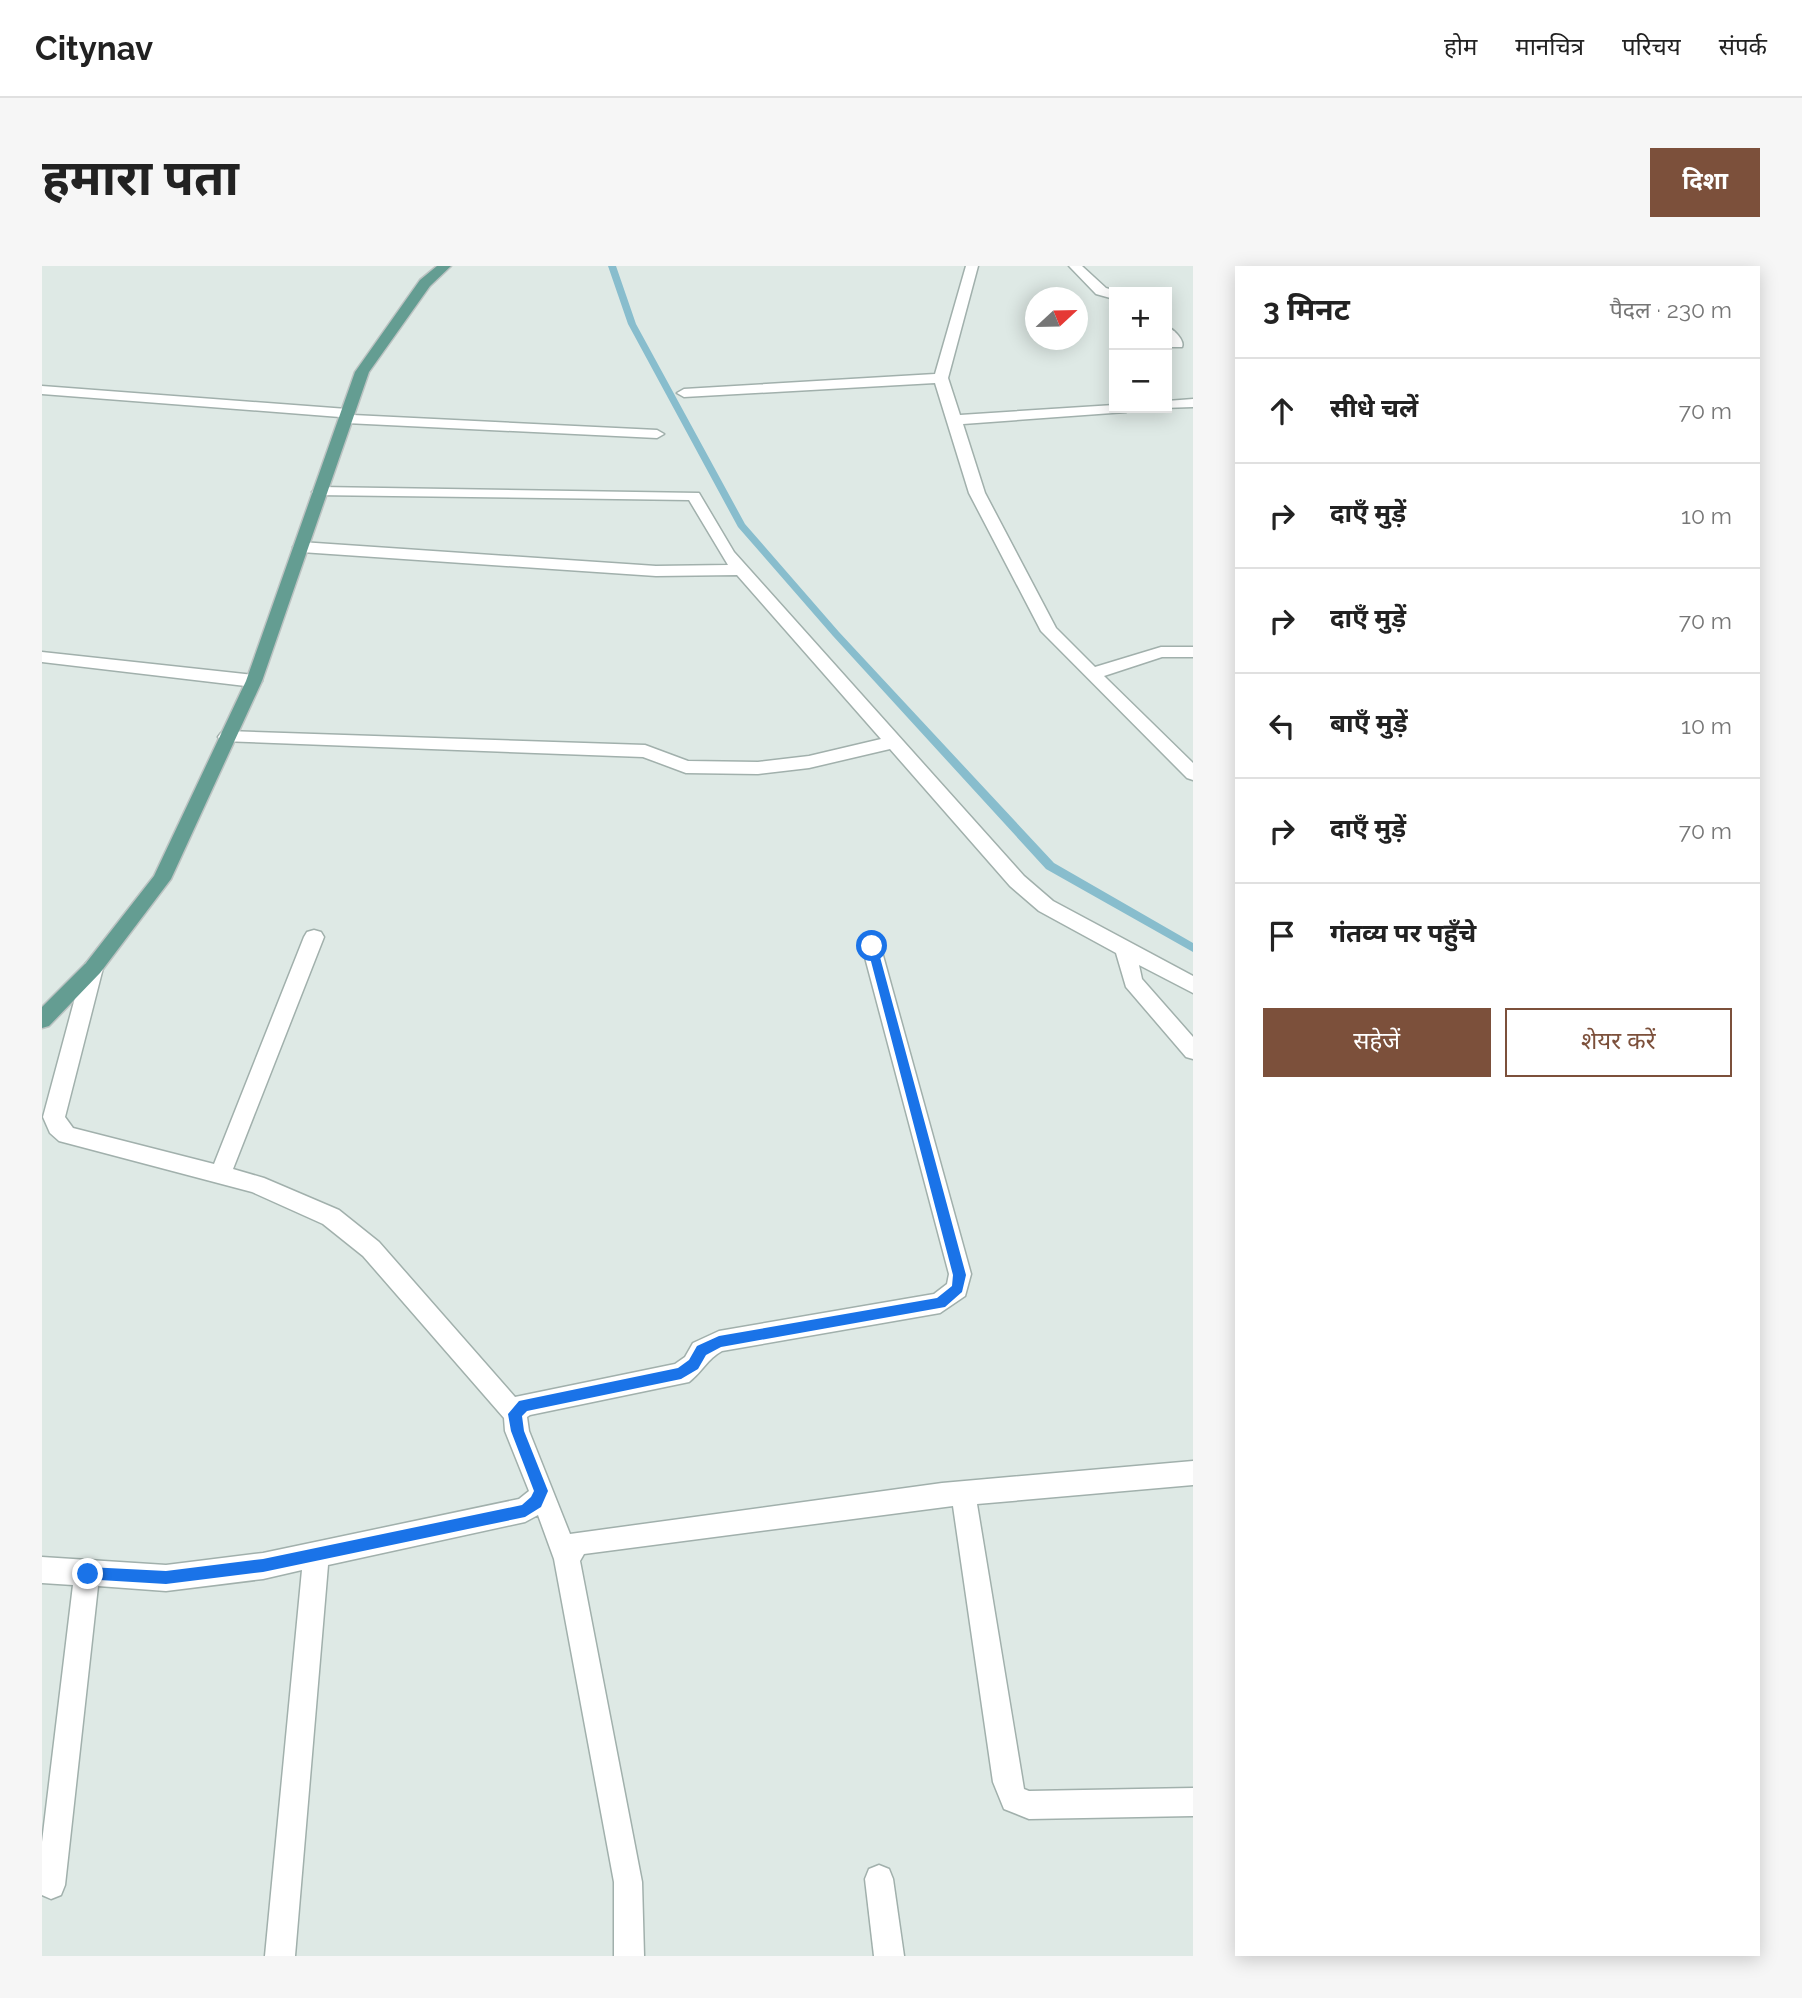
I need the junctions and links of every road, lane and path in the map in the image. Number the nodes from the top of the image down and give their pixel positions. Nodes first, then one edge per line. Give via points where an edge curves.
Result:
1 (445, 266) edge
2 (971, 266) edge
3 (1075, 266) edge
4 (1109, 293) edge
5 (1172, 338) edge
6 (1177, 344) dead end
7 (941, 378) junction
8 (42, 390) edge
9 (684, 393) dead end
10 (1193, 403) edge
11 (1172, 405) edge
12 (1109, 409) edge
13 (346, 416) junction
14 (954, 420) junction
15 (657, 434) dead end
16 (320, 492) junction
17 (301, 547) junction
18 (741, 569) junction
19 (1193, 652) edge
20 (42, 657) edge
21 (1092, 674) junction
22 (254, 681) junction
23 (227, 737) junction
24 (894, 743) junction
25 (1193, 774) edge
26 (314, 937) dead end
27 (872, 946) dead end
28 (1125, 949) junction
29 (93, 968) junction
30 (1193, 985) edge
31 (42, 1020) edge
32 (1193, 1051) edge
33 (220, 1175) junction
34 (515, 1414) junction
35 (1193, 1473) edge
36 (541, 1491) junction
37 (963, 1493) junction
38 (316, 1554) junction
39 (567, 1559) junction
40 (42, 1570) edge
41 (88, 1574) junction
42 (1193, 1802) edge
43 (879, 1880) dead end
44 (51, 1885) dead end
45 (280, 1956) edge
46 (629, 1956) edge
47 (889, 1956) edge

1 - 13 main road via 425,283 362,372
2 - 7 street
3 - 4 street
5 - 6 street
7 - 9 street
7 - 14 street
8 - 13 street
10 - 11 street
12 - 14 street
13 - 15 street
13 - 16 main road
14 - 21 street via 977,493 1049,631
16 - 17 main road
16 - 18 street via 687,494 697,500 727,554
17 - 18 street via 656,571
17 - 22 main road
18 - 24 street
19 - 21 street via 1153,653
20 - 22 street
21 - 25 street
22 - 23 main road
23 - 24 street via 645,751 701,769 809,762
23 - 29 main road via 162,880
24 - 28 street via 1017,881 1046,906
26 - 33 street
27 - 34 street via 960,1275 957,1289 940,1303 719,1341 701,1350 681,1374 523,1405
28 - 30 street
28 - 32 street via 1133,982
29 - 31 main road
29 - 33 street via 54,1117 57,1127 66,1135
33 - 34 street via 256,1184 331,1217 372,1249
34 - 36 street via 517,1431
35 - 37 street
36 - 38 street via 525,1510
36 - 39 street
37 - 39 street via 597,1539 577,1543
37 - 42 street via 1007,1782 1014,1799 1029,1805
38 - 41 street via 166,1578
38 - 45 street
39 - 46 street via 628,1882
40 - 41 street
41 - 44 street
43 - 47 street

